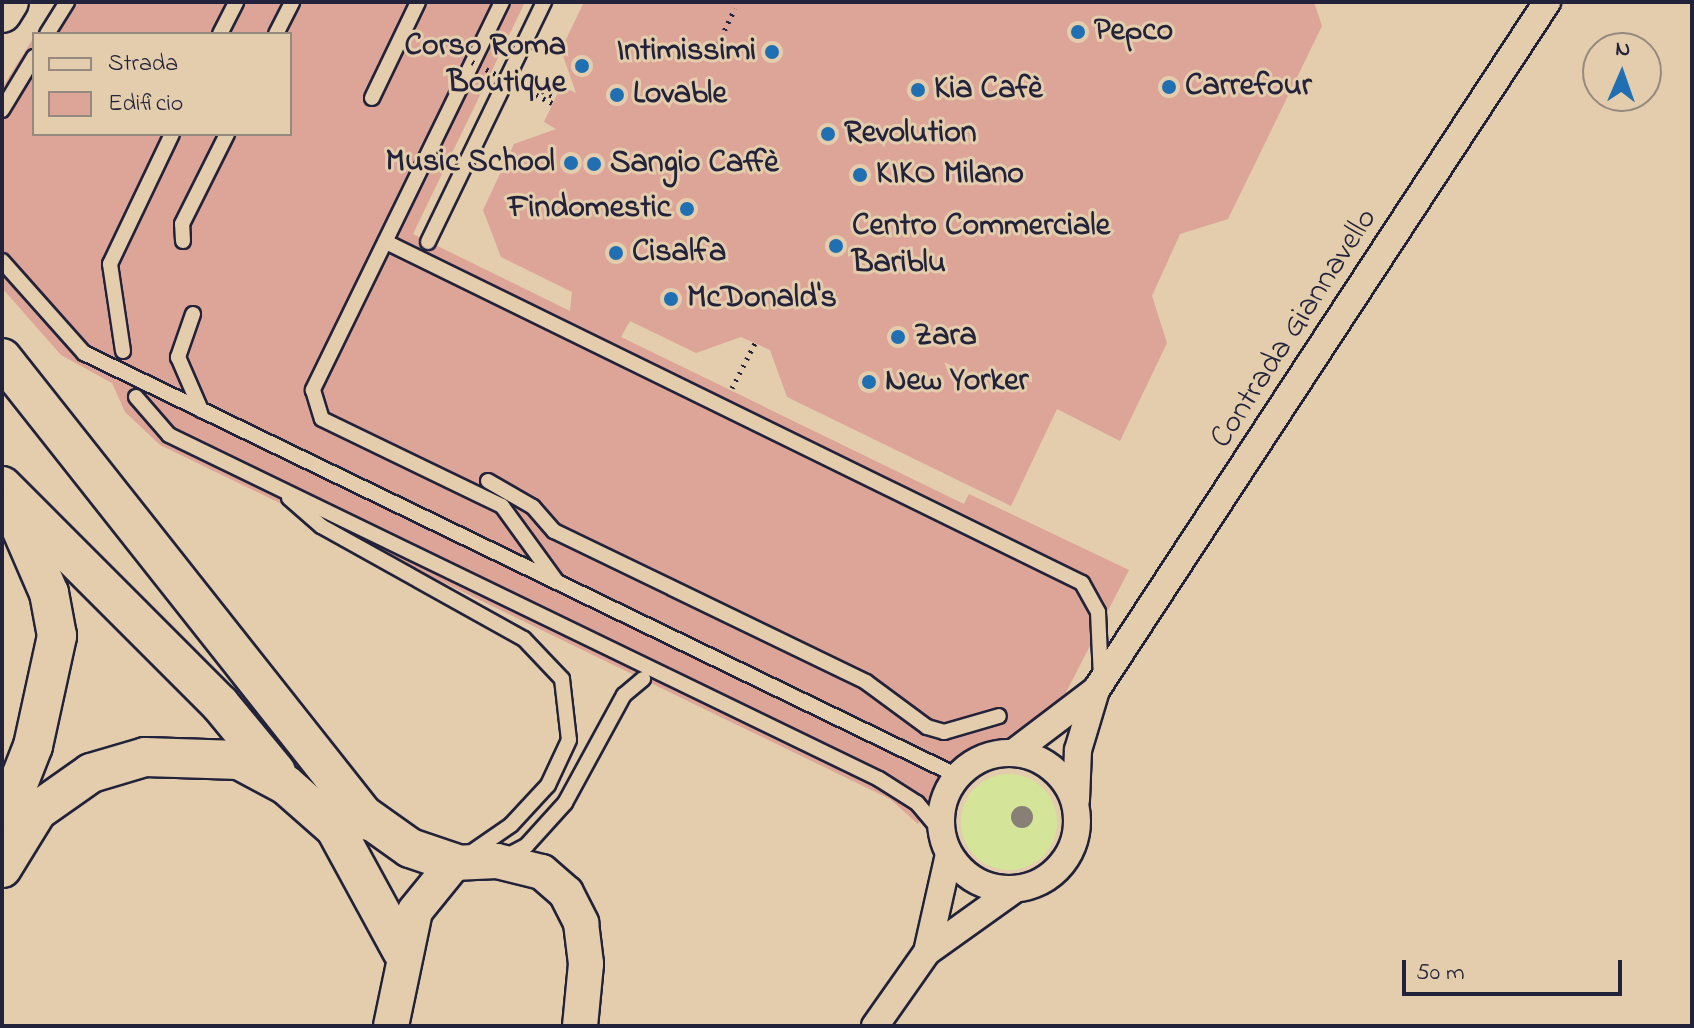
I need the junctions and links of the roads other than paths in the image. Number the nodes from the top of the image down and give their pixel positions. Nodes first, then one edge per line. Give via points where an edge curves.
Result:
1 (9, 2) edge
2 (67, 2) edge
3 (236, 2) edge
4 (292, 2) edge
5 (418, 2) edge
6 (502, 2) edge
7 (544, 2) edge
8 (1547, 2) edge
9 (2, 13) edge
10 (48, 32) edge
11 (221, 32) edge
12 (277, 32) edge
13 (32, 60) edge
14 (372, 98) dead end
15 (2, 110) edge
16 (171, 136) edge
17 (226, 136) edge
18 (183, 241) dead end
19 (386, 242) junction
20 (428, 242) dead end
21 (2, 261) edge
22 (193, 314) dead end
23 (123, 351) dead end
24 (2, 358) edge
25 (136, 397) dead end
26 (201, 410) junction
27 (488, 481) dead end
28 (274, 485) junction
29 (2, 486) edge
30 (2, 492) edge
31 (558, 582) junction
32 (643, 679) dead end
33 (1099, 687) junction
34 (220, 704) junction
35 (999, 716) dead end
36 (1013, 753) junction
37 (958, 776) junction
38 (286, 785) junction
39 (1077, 808) junction
40 (368, 821) junction
41 (2, 825) edge
42 (945, 843) junction
43 (497, 861) junction
44 (454, 863) junction
45 (2, 868) edge
46 (1015, 889) junction
47 (402, 951) junction
48 (927, 952) junction
49 (391, 1026) edge
50 (580, 1026) edge
51 (875, 1026) edge

1 - 9 main road
2 - 10 lane
3 - 11 lane
4 - 12 lane
5 - 14 lane
6 - 19 lane
7 - 20 lane
8 - 33 street, Contrada Giannavello
13 - 15 lane
16 - 23 lane via 112,255
17 - 18 lane via 182,224
19 - 31 lane via 313,390 322,419 502,506
19 - 33 lane via 1082,583 1098,612
21 - 26 lane via 73,346
22 - 26 lane via 178,357
24 - 40 main road
25 - 28 lane via 169,435
26 - 31 lane
27 - 35 lane via 533,507 554,531 866,682 927,727 944,732
28 - 42 lane via 879,779 917,803
28 - 44 lane via 321,526 524,639 562,679 569,740 548,785 511,825
29 - 34 main road
30 - 41 main road via 49,593 57,636 33,746
31 - 37 lane
32 - 43 lane via 624,695 565,803 527,845
33 - 36 street
33 - 39 street via 1078,750
34 - 38 main road
34 - 40 main road
36 - 37 street via 983,758
36 - 39 street via 1042,761 1065,780
37 - 42 street via 943,802
38 - 45 main road via 239,760 202,754 132,761 91,773 37,811
38 - 47 main road via 335,828
39 - 46 street via 1064,863
40 - 44 main road via 410,848
42 - 46 street via 966,874
42 - 48 street
43 - 44 street
43 - 50 street via 542,872 566,893 581,923 586,964
44 - 47 street via 415,911
46 - 48 street
47 - 49 street
48 - 51 street

